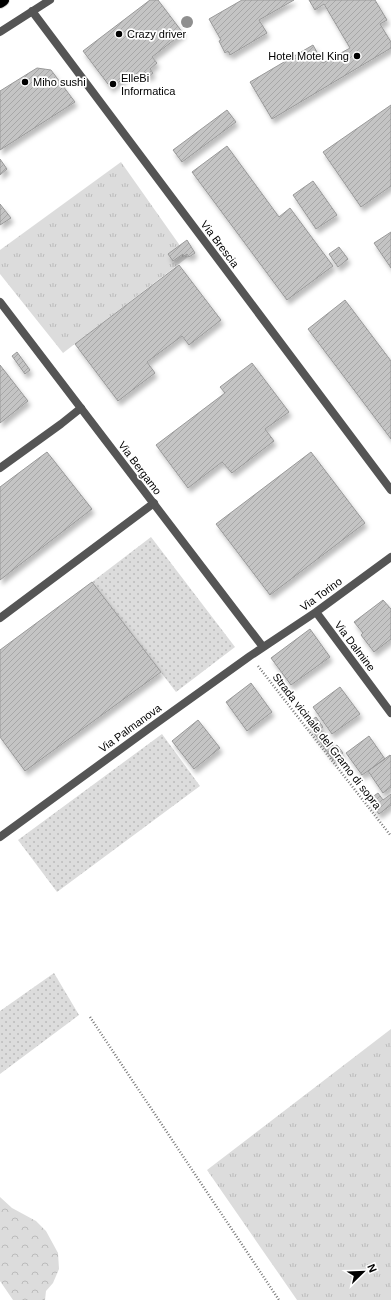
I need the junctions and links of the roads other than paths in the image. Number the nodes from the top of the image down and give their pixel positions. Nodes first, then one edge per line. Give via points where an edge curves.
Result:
1 (3, 0) edge
2 (50, 0) edge
3 (0, 2) edge
4 (32, 11) junction
5 (0, 32) edge
6 (0, 302) edge
7 (81, 408) junction
8 (0, 468) edge
9 (391, 490) edge
10 (154, 503) junction
11 (391, 557) edge
12 (316, 612) junction
13 (0, 618) edge
14 (263, 647) junction
15 (391, 713) edge
16 (0, 837) edge

1 - 3 highway
2 - 4 street
4 - 5 street
4 - 9 street, Via Brescia
6 - 7 street, Via Bergamo
7 - 8 street
7 - 10 street, Via Bergamo
10 - 13 street
10 - 14 street, Via Bergamo
11 - 12 street, Via Torino
12 - 14 street, Via Torino
12 - 15 street, Via Dalmine
14 - 16 street, Via Palmanova

